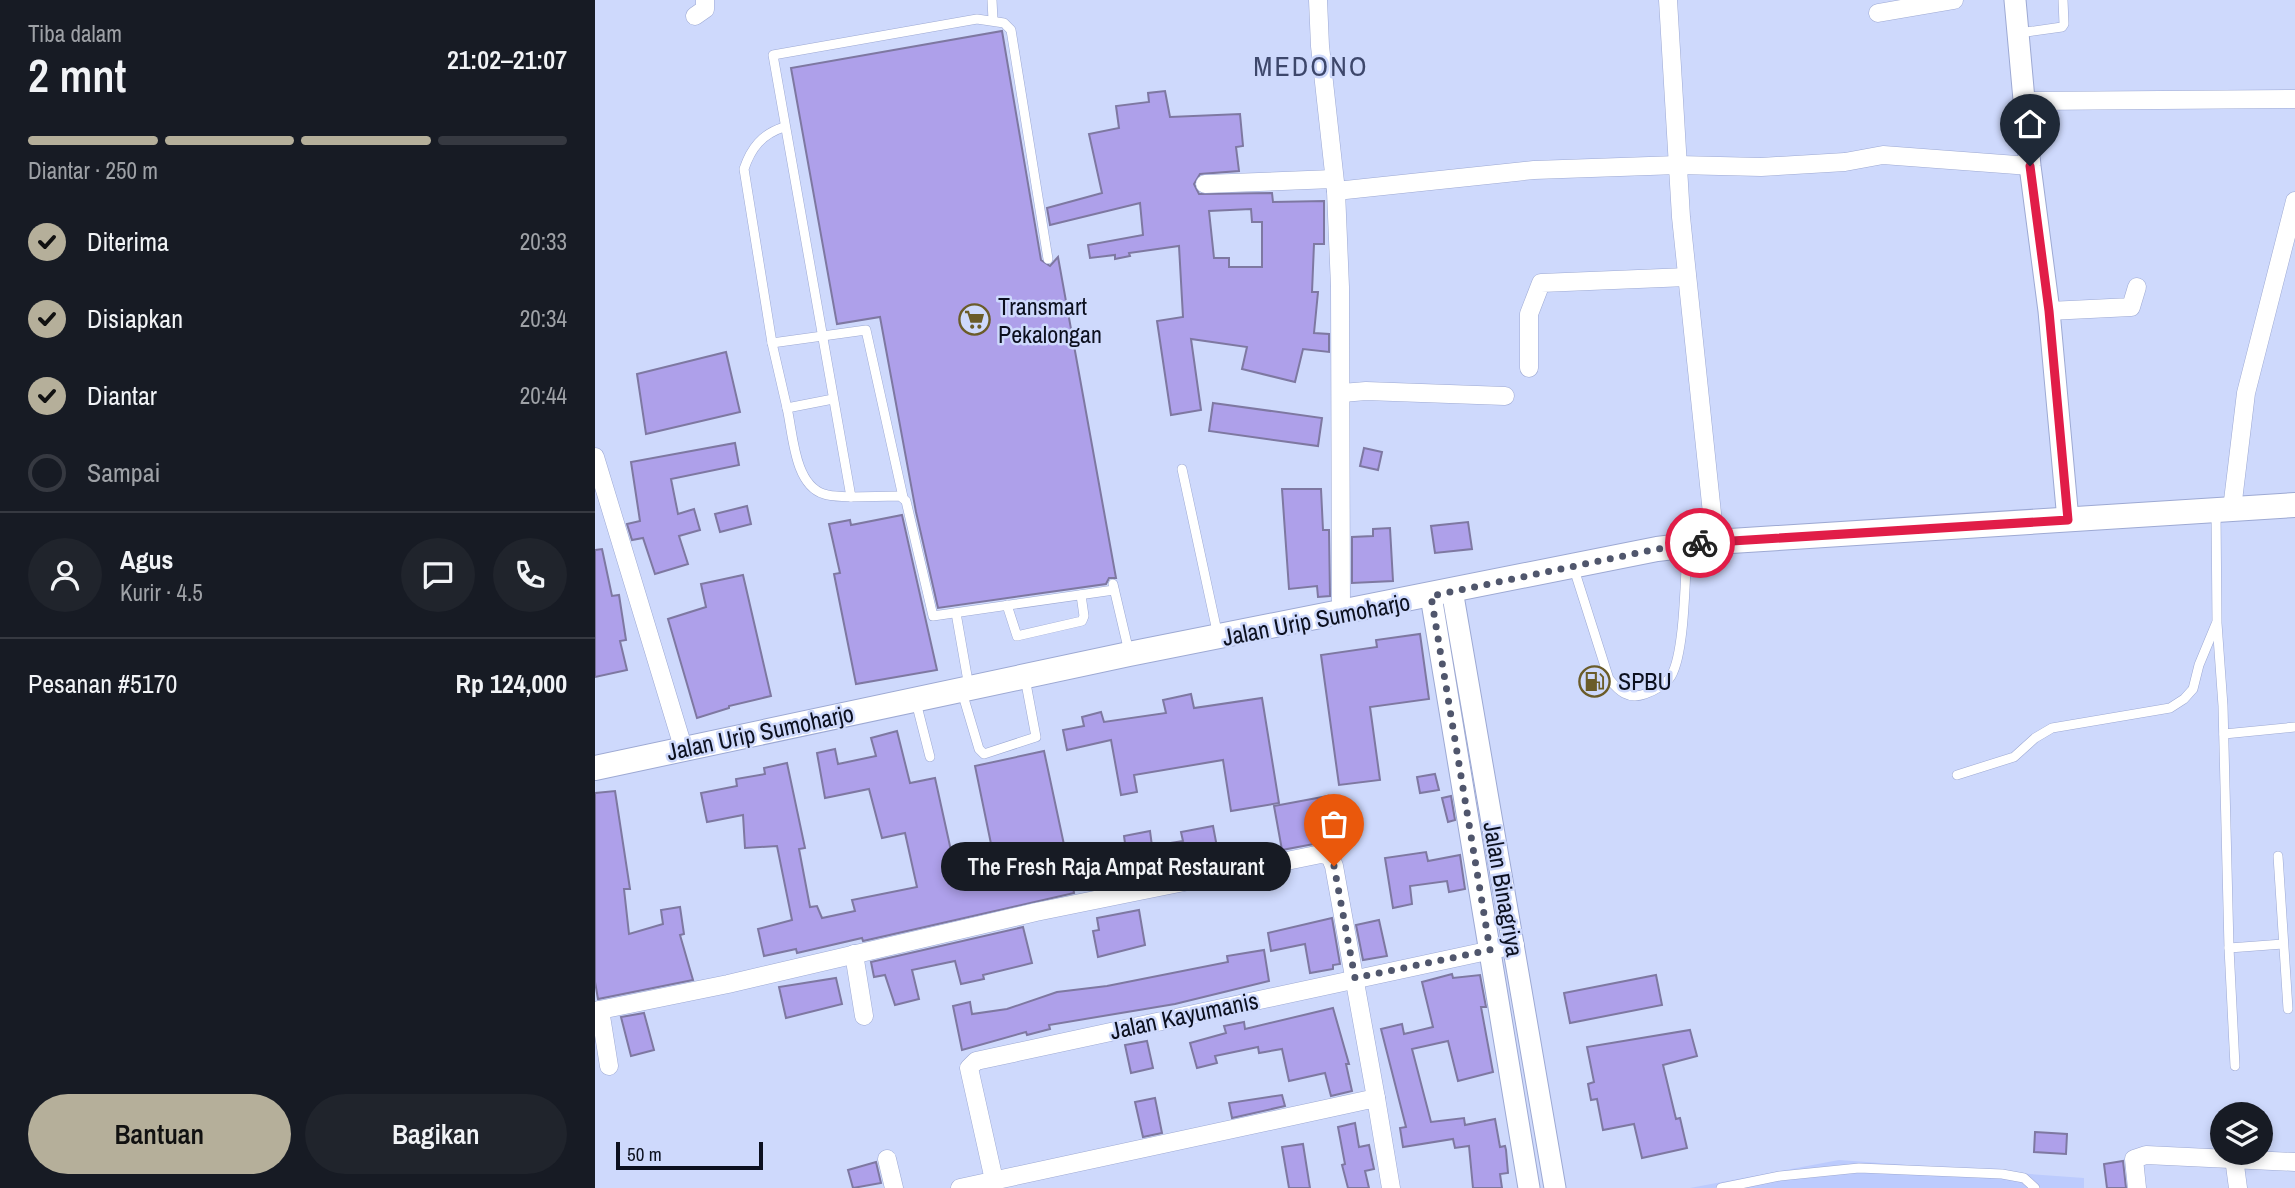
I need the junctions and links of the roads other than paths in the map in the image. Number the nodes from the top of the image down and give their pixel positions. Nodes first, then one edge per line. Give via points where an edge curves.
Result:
1 (705, 0) edge
2 (992, 0) edge
3 (1318, 0) edge
4 (1668, 0) edge
5 (1954, 0) edge
6 (2015, 0) edge
7 (2063, 0) edge
8 (1878, 13) dead end
9 (695, 16) dead end
10 (993, 20) junction
11 (2019, 33) junction
12 (2295, 99) edge
13 (2024, 101) junction
14 (784, 127) junction
15 (1678, 165) junction
16 (2030, 166) junction
17 (1205, 184) dead end
18 (1335, 185) junction
19 (2295, 201) edge
20 (1048, 259) dead end
21 (1687, 277) junction
22 (2137, 287) dead end
23 (2049, 311) junction
24 (821, 335) junction
25 (772, 343) junction
26 (1529, 368) dead end
27 (1342, 393) junction
28 (1505, 396) dead end
29 (833, 399) junction
30 (787, 408) junction
31 (595, 457) edge
32 (1182, 469) dead end
33 (851, 496) junction
34 (903, 497) junction
35 (2295, 505) edge
36 (2224, 510) junction
37 (2068, 520) junction
38 (1715, 542) junction
39 (1687, 545) junction
40 (1574, 567) junction
41 (1441, 593) junction
42 (1080, 594) junction
43 (1007, 606) junction
44 (956, 613) junction
45 (1341, 614) junction
46 (2217, 623) junction
47 (1218, 637) junction
48 (1129, 654) junction
49 (1024, 677) junction
50 (965, 690) junction
51 (916, 700) junction
52 (2295, 727) edge
53 (2224, 734) junction
54 (683, 747) junction
55 (930, 757) dead end
56 (595, 768) edge
57 (1957, 775) dead end
58 (1496, 844) junction
59 (1472, 848) junction
60 (2278, 856) dead end
61 (2283, 944) junction
62 (1514, 945) junction
63 (2229, 948) junction
64 (1490, 950) junction
65 (853, 954) junction
66 (1355, 978) junction
67 (2288, 1009) dead end
68 (597, 1011) edge
69 (864, 1016) dead end
70 (609, 1066) dead end
71 (2235, 1066) dead end
72 (1538, 1093) junction
73 (1511, 1095) junction
74 (1376, 1098) junction
75 (2210, 1157) edge
76 (887, 1159) dead end
77 (2273, 1161) edge
78 (2295, 1162) edge
79 (2235, 1165) edge
80 (994, 1180) junction
81 (894, 1188) edge
82 (960, 1188) edge
83 (1391, 1188) edge
84 (1529, 1188) edge
85 (1555, 1188) edge
86 (1721, 1188) edge
87 (2035, 1188) edge
88 (2137, 1188) edge
89 (2238, 1188) edge

1 - 9 street via 705,9
2 - 10 lane
3 - 18 street
4 - 15 street
5 - 8 street
6 - 11 street
7 - 11 lane via 2062,27
10 - 14 lane via 977,19 773,55
10 - 20 lane via 1011,30
11 - 13 street
12 - 13 street
13 - 16 street
14 - 24 lane
14 - 25 lane via 767,132 744,169
15 - 16 street via 1773,166 1883,155
15 - 18 street
15 - 21 street
16 - 23 street
17 - 18 street
18 - 27 street
19 - 36 street via 2246,393
21 - 26 street via 1541,283 1529,314
21 - 38 street
22 - 23 street via 2131,307
23 - 37 street
24 - 25 lane
24 - 29 lane
24 - 34 lane via 867,331
25 - 30 lane
27 - 28 street
27 - 45 street
29 - 30 lane
29 - 33 lane
30 - 33 lane via 803,476 824,494
31 - 54 street
32 - 47 lane
33 - 34 lane
34 - 44 lane via 932,615
35 - 36 main road, Jalan Urip Sumoharjo
36 - 37 main road, Jalan Urip Sumoharjo
36 - 46 lane
37 - 38 main road, Jalan Urip Sumoharjo
38 - 39 main road, Jalan Urip Sumoharjo
39 - 40 main road, Jalan Urip Sumoharjo
39 - 40 lane via 1678,656 1671,676 1645,694 1630,697 1609,679
40 - 41 main road, Jalan Urip Sumoharjo
41 - 45 main road, Jalan Urip Sumoharjo
41 - 58 street, Jalan Binagriya
41 - 59 street, Jalan Binagriya
42 - 43 lane
42 - 43 lane via 1082,621 1017,636
42 - 48 lane via 1113,587
43 - 44 lane
44 - 50 lane
45 - 47 main road, Jalan Urip Sumoharjo
46 - 53 lane
46 - 57 lane via 2193,689 2170,708 2052,728 2014,757
47 - 48 main road, Jalan Urip Sumoharjo
48 - 49 main road, Jalan Urip Sumoharjo
49 - 50 main road, Jalan Urip Sumoharjo
49 - 50 lane via 1037,737 984,754 978,749
50 - 51 main road, Jalan Urip Sumoharjo
51 - 54 main road, Jalan Urip Sumoharjo
51 - 55 lane
52 - 53 lane
53 - 63 lane
54 - 56 main road, Jalan Urip Sumoharjo
58 - 59 street
58 - 62 street, Jalan Binagriya
59 - 64 street, Jalan Binagriya
60 - 61 lane
61 - 63 lane
61 - 67 lane
62 - 64 street, Jalan Kayumanis
62 - 72 street, Jalan Binagriya
63 - 71 lane
64 - 66 street, Jalan Kayumanis
64 - 73 street, Jalan Binagriya
65 - 66 street via 1321,854 1329,856 1334,866
65 - 68 street
65 - 69 street
66 - 74 street
66 - 80 street, Jalan Kayumanis via 976,1061 969,1069
68 - 70 street
72 - 73 street
72 - 85 street, Jalan Binagriya
73 - 84 street, Jalan Binagriya
74 - 80 street
74 - 83 street
75 - 88 street via 2139,1156 2134,1159
76 - 81 street
77 - 78 street
79 - 89 street
80 - 82 street
86 - 87 lane via 1780,1175 1859,1168 2002,1174 2024,1178

